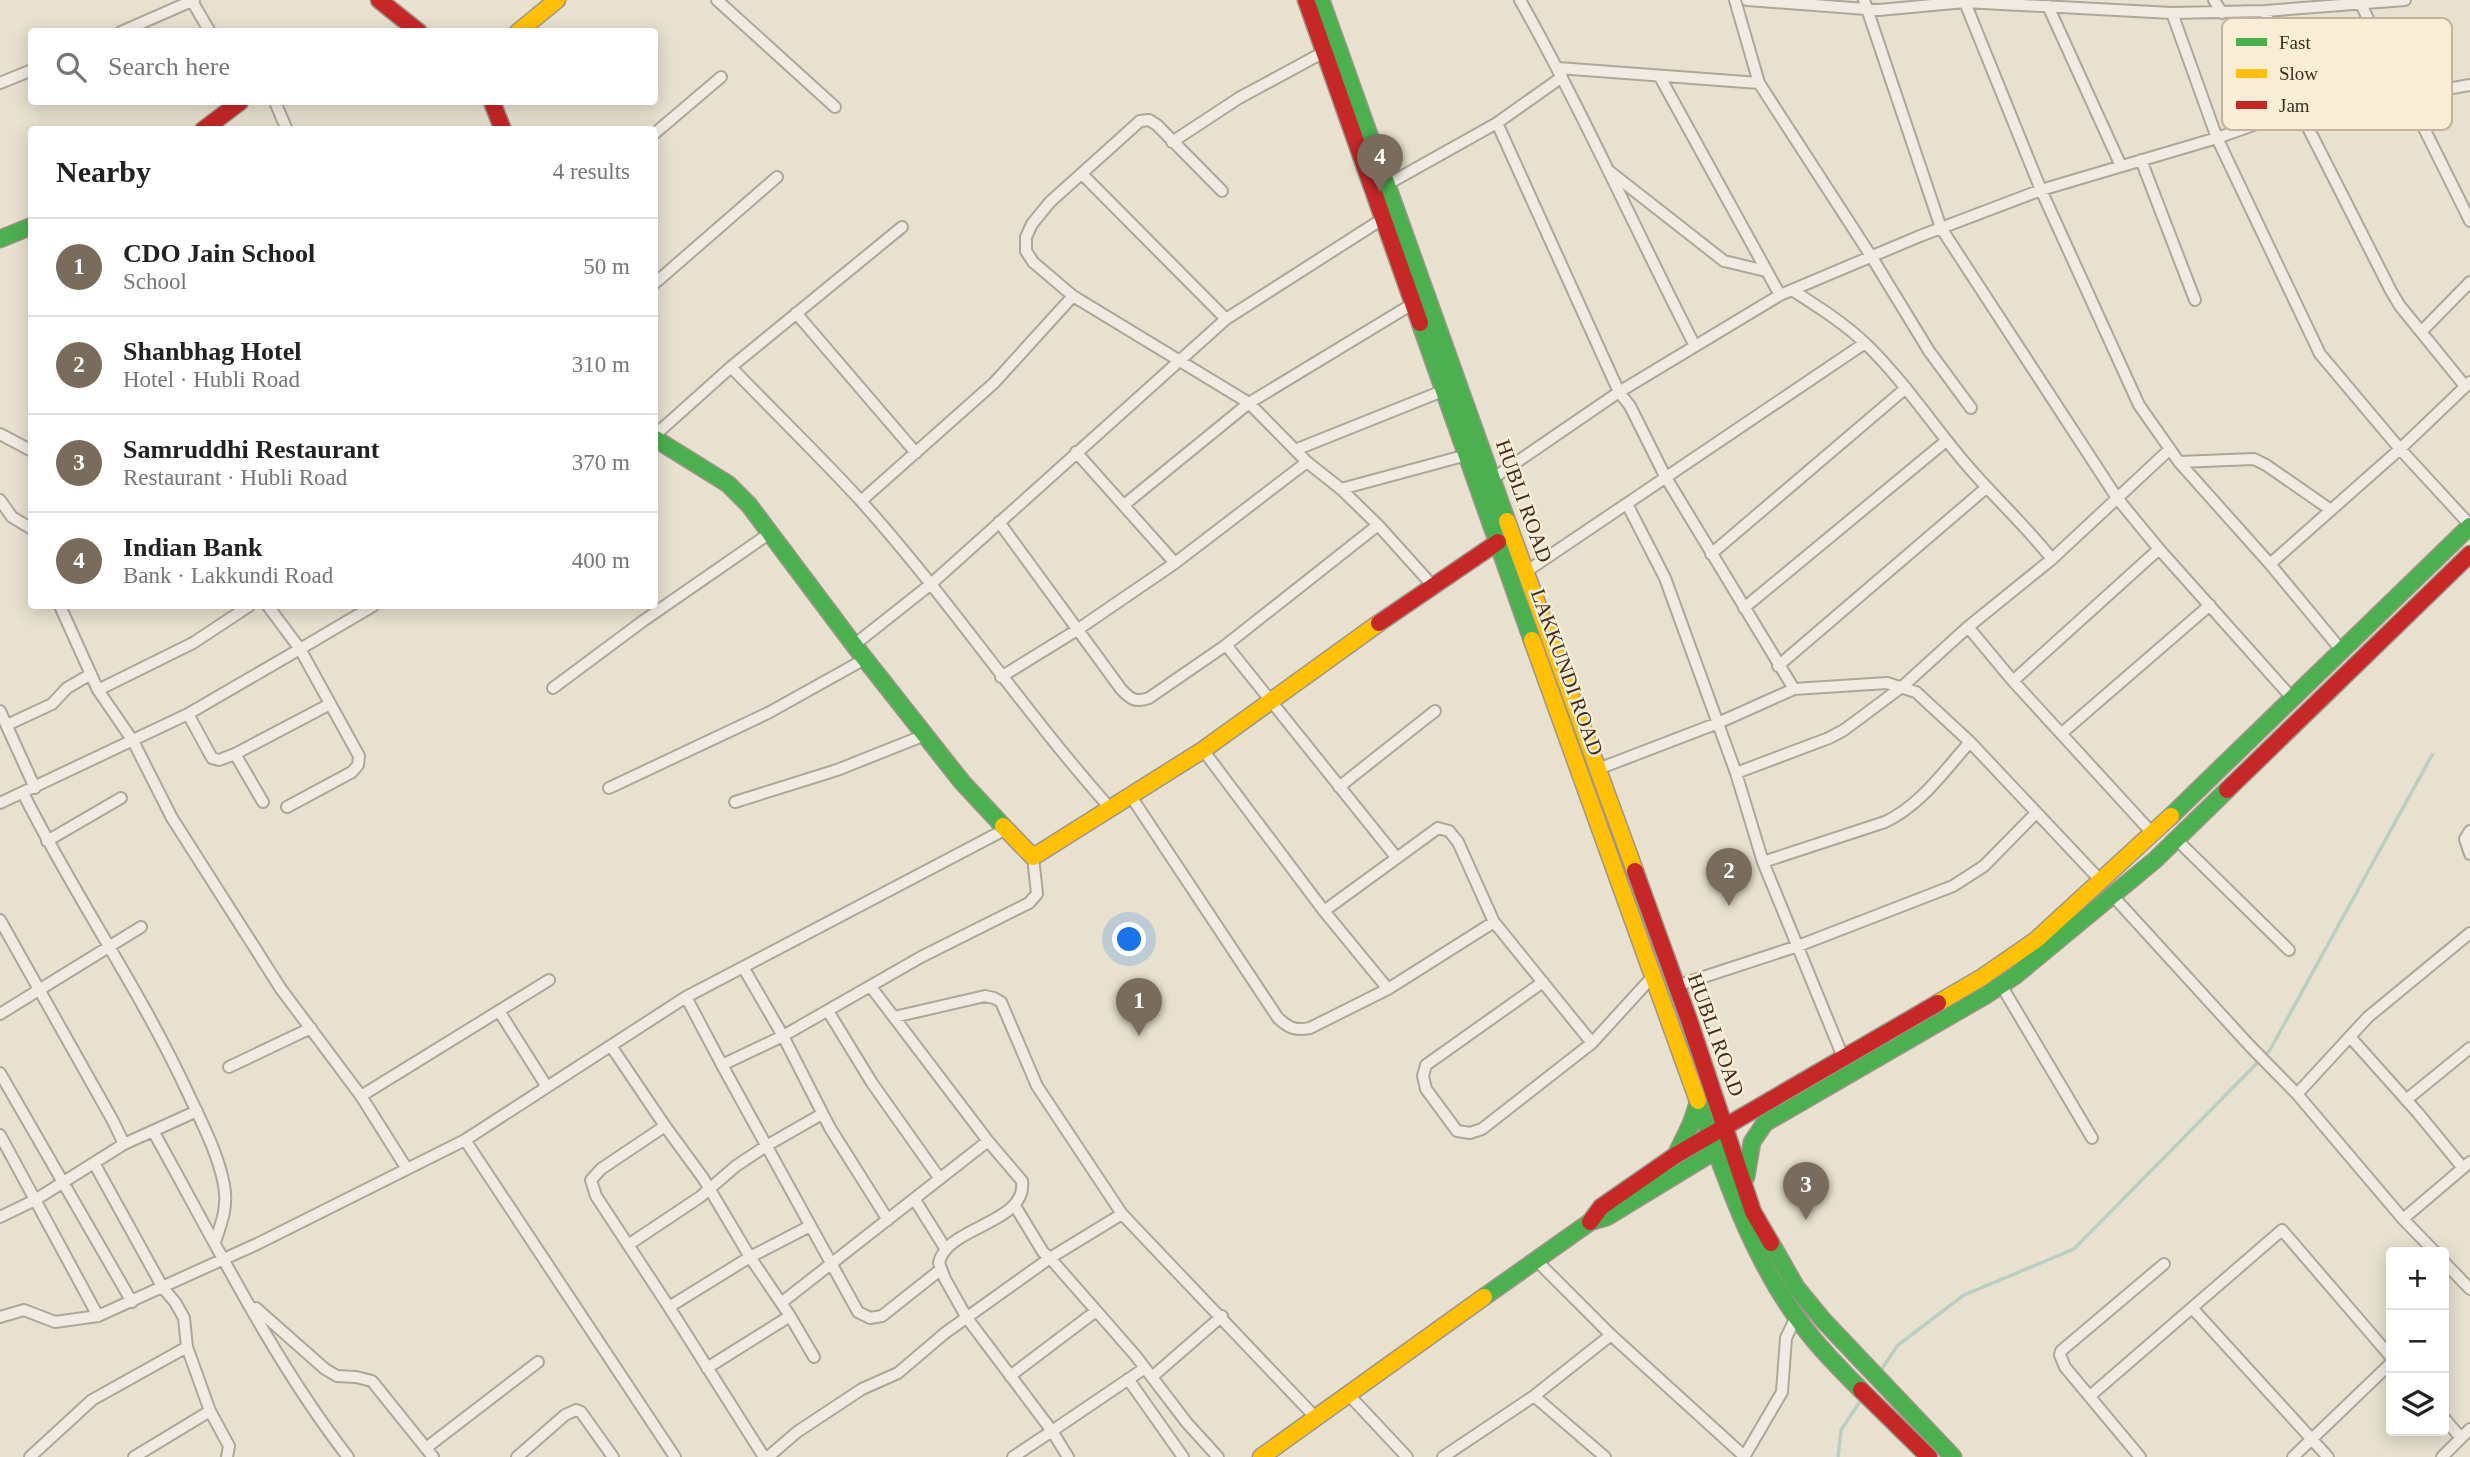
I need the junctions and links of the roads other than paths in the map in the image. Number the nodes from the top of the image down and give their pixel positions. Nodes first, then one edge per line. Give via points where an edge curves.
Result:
1 (379, 0) edge
2 (557, 0) edge
3 (717, 0) edge
4 (1306, 0) edge
5 (1321, 0) edge
6 (1520, 0) edge
7 (1735, 0) edge
8 (1747, 0) edge
9 (2214, 0) edge
10 (2405, 0) edge
11 (193, 1) edge
12 (1964, 1) edge
13 (2305, 4) edge
14 (2361, 4) junction
15 (1866, 5) edge
16 (2048, 6) junction
17 (2265, 11) junction
18 (2172, 13) junction
19 (2222, 13) junction
20 (2267, 18) edge
21 (2368, 18) edge
22 (130, 28) edge
23 (208, 28) edge
24 (414, 28) edge
25 (523, 28) edge
26 (1324, 52) junction
27 (28, 72) edge
28 (1560, 73) junction
29 (721, 78) dead end
30 (1660, 78) junction
31 (0, 83) edge
32 (1759, 83) junction
33 (2470, 85) edge
34 (2452, 88) edge
35 (236, 105) edge
36 (276, 105) edge
37 (493, 105) edge
38 (835, 107) dead end
39 (1497, 123) junction
40 (208, 126) edge
41 (285, 126) edge
42 (501, 126) edge
43 (2240, 130) edge
44 (2310, 130) edge
45 (2426, 130) edge
46 (658, 131) edge
47 (2217, 138) junction
48 (1172, 142) junction
49 (2141, 160) junction
50 (2121, 166) junction
51 (1606, 169) junction
52 (1083, 175) junction
53 (777, 177) dead end
54 (1388, 184) junction
55 (2041, 190) junction
56 (1222, 191) dead end
57 (1384, 218) junction
58 (2470, 221) edge
59 (902, 227) dead end
60 (28, 228) edge
61 (1941, 228) junction
62 (0, 239) edge
63 (1871, 256) junction
64 (1766, 271) junction
65 (658, 281) edge
66 (2470, 282) edge
67 (1792, 290) junction
68 (1780, 295) junction
69 (1073, 296) junction
70 (2195, 300) dead end
71 (1414, 303) junction
72 (796, 313) junction
73 (1226, 319) junction
74 (2421, 332) junction
75 (1865, 343) junction
76 (1695, 345) junction
77 (1181, 362) junction
78 (731, 367) junction
79 (2468, 384) edge
80 (1906, 388) junction
81 (1445, 390) junction
82 (1619, 392) junction
83 (1249, 403) junction
84 (1971, 408) dead end
85 (658, 433) edge
86 (0, 434) edge
87 (658, 440) edge
88 (1946, 441) junction
89 (28, 449) edge
90 (2170, 449) junction
91 (2400, 449) junction
92 (1295, 450) junction
93 (1076, 452) junction
94 (916, 453) junction
95 (1467, 455) junction
96 (1307, 462) junction
97 (2179, 462) junction
98 (1665, 476) junction
99 (1492, 479) junction
100 (1986, 488) junction
101 (1341, 489) junction
102 (2117, 498) junction
103 (0, 500) edge
104 (861, 501) junction
105 (1627, 504) junction
106 (1124, 505) junction
107 (2331, 510) junction
108 (999, 522) junction
109 (1378, 525) junction
110 (2470, 526) edge
111 (28, 527) edge
112 (771, 533) junction
113 (1497, 541) junction
114 (2159, 548) junction
115 (1711, 554) junction
116 (2470, 554) edge
117 (2052, 559) junction
118 (1175, 563) junction
119 (2270, 564) junction
120 (1527, 571) junction
121 (931, 584) junction
122 (1432, 585) junction
123 (2210, 605) junction
124 (1744, 608) junction
125 (64, 609) edge
126 (244, 609) edge
127 (270, 609) edge
128 (368, 609) edge
129 (1968, 627) junction
130 (1077, 630) junction
131 (853, 645) junction
132 (1226, 645) junction
133 (300, 649) junction
134 (2342, 651) junction
135 (865, 659) junction
136 (1778, 666) junction
137 (91, 674) junction
138 (1002, 677) junction
139 (2013, 681) junction
140 (1903, 686) junction
141 (553, 688) dead end
142 (1794, 689) junction
143 (98, 690) junction
144 (2293, 699) junction
145 (1271, 702) junction
146 (330, 704) junction
147 (0, 711) edge
148 (1435, 712) dead end
149 (188, 714) junction
150 (1718, 723) junction
151 (7, 725) junction
152 (2062, 733) junction
153 (925, 735) junction
154 (134, 741) junction
155 (1970, 742) junction
156 (1203, 750) junction
157 (235, 754) junction
158 (1598, 769) junction
159 (1736, 773) junction
160 (1339, 787) junction
161 (35, 788) junction
162 (609, 788) dead end
163 (23, 793) junction
164 (1130, 795) junction
165 (121, 798) dead end
166 (263, 802) dead end
167 (736, 802) dead end
168 (0, 803) edge
169 (287, 807) dead end
170 (1110, 808) junction
171 (2036, 813) junction
172 (1006, 829) junction
173 (2470, 831) edge
174 (2153, 834) junction
175 (2176, 839) junction
176 (47, 841) junction
177 (2470, 854) edge
178 (1033, 857) junction
179 (1396, 857) junction
180 (1763, 862) junction
181 (2101, 881) junction
182 (2112, 895) junction
183 (1324, 911) junction
184 (0, 920) edge
185 (1494, 922) junction
186 (141, 927) dead end
187 (2470, 933) edge
188 (1798, 946) junction
189 (108, 947) junction
190 (2289, 950) dead end
191 (743, 967) junction
192 (1654, 975) junction
193 (549, 980) dead end
194 (1543, 982) junction
195 (2001, 985) junction
196 (1676, 986) junction
197 (871, 987) junction
198 (1388, 989) junction
199 (40, 990) junction
200 (686, 997) junction
201 (499, 1011) junction
202 (828, 1011) junction
203 (0, 1014) edge
204 (894, 1017) junction
205 (311, 1028) junction
206 (783, 1036) junction
207 (2351, 1038) junction
208 (1592, 1043) junction
209 (611, 1046) junction
210 (2470, 1048) edge
211 (1843, 1057) junction
212 (722, 1065) junction
213 (229, 1067) dead end
214 (0, 1073) edge
215 (547, 1087) junction
216 (1713, 1089) junction
217 (2297, 1094) junction
218 (361, 1096) junction
219 (2406, 1100) junction
220 (1698, 1102) junction
221 (1757, 1107) junction
222 (197, 1111) junction
223 (822, 1114) junction
224 (1765, 1123) junction
225 (665, 1126) junction
226 (153, 1131) junction
227 (1729, 1133) junction
228 (1711, 1134) junction
229 (0, 1135) edge
230 (2092, 1138) dead end
231 (465, 1140) junction
232 (988, 1141) junction
233 (124, 1144) junction
234 (766, 1146) junction
235 (1716, 1150) junction
236 (1675, 1155) junction
237 (94, 1163) junction
238 (2466, 1165) edge
239 (407, 1169) junction
240 (1684, 1170) junction
241 (940, 1179) junction
242 (64, 1182) junction
243 (1738, 1187) junction
244 (710, 1189) junction
245 (35, 1199) junction
246 (915, 1200) junction
247 (1015, 1206) junction
248 (1122, 1214) junction
249 (0, 1217) edge
250 (2403, 1219) junction
251 (888, 1220) junction
252 (1590, 1222) junction
253 (810, 1226) junction
254 (215, 1242) junction
255 (628, 1245) junction
256 (2430, 1247) edge
257 (945, 1248) junction
258 (750, 1258) junction
259 (1050, 1258) junction
260 (225, 1259) junction
261 (1536, 1260) junction
262 (832, 1264) junction
263 (2164, 1264) dead end
264 (2449, 1267) edge
265 (940, 1270) junction
266 (2469, 1286) edge
267 (163, 1288) junction
268 (248, 1300) junction
269 (132, 1302) junction
270 (781, 1303) junction
271 (669, 1307) junction
272 (2193, 1309) junction
273 (1096, 1311) junction
274 (98, 1316) junction
275 (790, 1316) junction
276 (0, 1317) edge
277 (1222, 1317) junction
278 (1796, 1317) junction
279 (967, 1318) junction
280 (1611, 1335) junction
281 (187, 1347) junction
282 (2386, 1351) edge
283 (814, 1357) dead end
284 (538, 1362) dead end
285 (708, 1368) junction
286 (2386, 1368) edge
287 (1148, 1372) junction
288 (1010, 1376) junction
289 (1128, 1380) junction
290 (1348, 1394) junction
291 (1534, 1395) junction
292 (2090, 1396) junction
293 (209, 1411) junction
294 (1317, 1419) junction
295 (2449, 1424) edge
296 (2470, 1429) edge
297 (1052, 1431) junction
298 (2461, 1438) junction
299 (2312, 1439) junction
300 (430, 1453) edge
301 (1270, 1455) edge
302 (1924, 1455) edge
303 (30, 1457) edge
304 (134, 1457) edge
305 (227, 1457) edge
306 (348, 1457) edge
307 (517, 1457) edge
308 (613, 1457) edge
309 (675, 1457) edge
310 (766, 1457) edge
311 (1013, 1457) edge
312 (1068, 1457) edge
313 (1183, 1457) edge
314 (1218, 1457) edge
315 (1407, 1457) edge
316 (1443, 1457) edge
317 (1605, 1457) edge
318 (1744, 1457) edge
319 (1953, 1457) edge
320 (2140, 1457) edge
321 (2293, 1457) edge
322 (2328, 1457) edge
323 (2442, 1457) edge

1 - 24 main road
2 - 25 main road
3 - 38 street
4 - 26 main road, LAKKUNDI ROAD
5 - 54 main road, HUBLI ROAD
6 - 28 street
7 - 32 street
8 - 15 street
9 - 19 street
10 - 14 street
11 - 22 street
11 - 23 street
12 - 15 street
12 - 16 street
12 - 55 street
13 - 14 street
13 - 17 street
14 - 21 street
15 - 61 street
16 - 18 street
16 - 50 street
17 - 19 street
17 - 20 street
18 - 19 street
18 - 47 street
26 - 48 street via 1239,98
26 - 57 main road, LAKKUNDI ROAD
27 - 31 street
28 - 30 street
28 - 39 street
28 - 51 street
29 - 46 street
30 - 32 street
30 - 64 street
32 - 63 street
33 - 34 street
35 - 40 main road
36 - 41 street
37 - 42 main road
39 - 54 street
39 - 82 street
43 - 47 street
44 - 74 street via 2391,291
45 - 58 street
47 - 49 street
47 - 91 street via 2320,354
48 - 52 street via 1157,125 1140,121
48 - 56 street
49 - 50 street
49 - 70 street
50 - 55 street
51 - 64 street via 1724,261
51 - 76 street
52 - 69 street via 1051,202 1026,237 1033,262
52 - 73 street
53 - 65 street
54 - 99 main road, HUBLI ROAD
55 - 61 street
55 - 90 street via 2139,405
57 - 71 main road, LAKKUNDI ROAD
57 - 73 street
59 - 72 street
60 - 62 main road
61 - 63 street
61 - 102 street
63 - 67 street
63 - 84 street via 1929,351
64 - 68 street
66 - 74 street
67 - 68 street
67 - 75 street
68 - 76 street
69 - 77 street
69 - 94 street via 994,383
71 - 81 main road, LAKKUNDI ROAD
71 - 83 street
72 - 78 street
72 - 94 street
73 - 77 street
74 - 79 street
75 - 80 street
75 - 98 street
76 - 82 street
77 - 83 street
77 - 93 street
78 - 85 street
78 - 104 street
79 - 91 street
80 - 88 street
80 - 115 street
81 - 92 street
81 - 95 main road, LAKKUNDI ROAD
82 - 98 street
82 - 99 street
83 - 92 street
83 - 106 street
86 - 89 street
87 - 112 main road via 728,484
88 - 100 street
88 - 124 street
90 - 97 street
90 - 102 street
91 - 107 street
91 - 110 street
92 - 96 street
93 - 106 street
93 - 108 street
94 - 104 street
95 - 101 street
95 - 113 main road, LAKKUNDI ROAD
96 - 101 street
96 - 118 street
97 - 107 street via 2254,459
97 - 119 street
98 - 105 street
98 - 115 street
99 - 120 main road, HUBLI ROAD
100 - 117 street
100 - 136 street
101 - 109 street
102 - 114 street
102 - 117 street
103 - 111 street via 12,517
104 - 121 street
105 - 120 street
105 - 150 street via 1665,578
106 - 118 street
107 - 119 street
108 - 121 street
108 - 130 street
109 - 122 street
109 - 132 street
110 - 134 main road
112 - 131 main road
112 - 141 street
113 - 122 main road
113 - 192 main road, LAKKUNDI ROAD
114 - 123 street
114 - 139 street
115 - 124 street
116 - 175 main road
117 - 129 street
118 - 130 street
119 - 134 street
120 - 158 main road, HUBLI ROAD
121 - 131 street
121 - 138 street
122 - 145 main road
123 - 144 street
123 - 152 street
124 - 136 street
125 - 137 street
126 - 143 street via 193,643
127 - 133 street
128 - 133 street
129 - 139 street
129 - 140 street
130 - 132 street via 1129,698 1140,701
130 - 138 street
131 - 135 main road
132 - 145 street
133 - 146 street
133 - 149 street
134 - 144 main road
135 - 153 main road
135 - 162 street via 768,713
136 - 142 street
137 - 143 street
137 - 151 street via 67,688 52,704
138 - 170 street
139 - 152 street
140 - 142 street
140 - 155 street via 1916,692
140 - 159 street via 1829,738
142 - 150 street
143 - 154 street
144 - 174 main road
145 - 156 main road
145 - 160 street
146 - 157 street
146 - 169 street via 354,745 358,765
147 - 151 street
148 - 160 street
149 - 154 street
149 - 157 street via 212,758
150 - 158 street
150 - 159 street
151 - 161 street
152 - 174 street
153 - 167 street via 838,770
153 - 172 main road
154 - 161 street
154 - 205 street via 172,818
155 - 171 street
155 - 180 street via 1903,814
156 - 164 main road
156 - 183 street
157 - 166 street
158 - 196 main road, HUBLI ROAD
159 - 180 street
160 - 179 street
161 - 163 street
163 - 168 street
163 - 176 street
164 - 170 main road
164 - 198 street via 1288,1028 1310,1028
165 - 176 street
170 - 178 main road
171 - 181 street
171 - 188 street via 1970,877
172 - 178 main road
172 - 191 street
173 - 177 street via 2465,839
174 - 181 main road
175 - 182 main road
175 - 190 street
176 - 189 street
178 - 197 street via 1037,894 1029,903
179 - 183 street
179 - 185 street via 1438,828 1449,831
180 - 188 street
181 - 211 main road via 2007,961
182 - 195 main road
182 - 217 street
183 - 198 street
184 - 199 street
185 - 194 street
185 - 198 street
186 - 189 street
187 - 207 street via 2368,1017
188 - 196 street
188 - 211 street
189 - 199 street
189 - 222 street
191 - 200 street
191 - 206 street
192 - 208 street
192 - 220 main road, LAKKUNDI ROAD
193 - 201 street
194 - 208 street
194 - 208 street via 1426,1065 1426,1089 1457,1131 1482,1129
195 - 224 main road
195 - 230 street
196 - 216 main road, HUBLI ROAD
197 - 202 street
197 - 204 street
199 - 203 street
199 - 233 street
200 - 209 street
200 - 212 street
201 - 215 street
201 - 218 street
202 - 206 street
202 - 241 street
204 - 232 street
204 - 248 street via 985,996 1001,1002 1037,1086
205 - 213 street
205 - 218 street
206 - 212 street
206 - 223 street
207 - 217 street
207 - 219 street
209 - 215 street
209 - 225 street
210 - 219 street
211 - 221 main road
212 - 234 street
214 - 242 street
215 - 231 street
216 - 221 main road via 1741,1108
216 - 227 main road, HUBLI ROAD
217 - 250 street
218 - 239 street
219 - 238 street
220 - 228 main road, LAKKUNDI ROAD
220 - 236 main road
221 - 227 main road
222 - 226 street
222 - 254 street via 224,1184 226,1205
223 - 234 street
223 - 251 street
224 - 227 main road
224 - 243 main road via 1752,1142
225 - 244 street
225 - 255 street via 591,1180 596,1196
226 - 233 street
226 - 254 street
227 - 228 main road
227 - 235 main road
227 - 243 main road, HUBLI ROAD
228 - 235 main road, LAKKUNDI ROAD
228 - 236 main road
229 - 245 street
231 - 239 street
231 - 309 street
232 - 241 street
232 - 247 street via 1023,1181
233 - 237 street
234 - 244 street
234 - 253 street
235 - 240 main road
235 - 243 main road, LAKKUNDI ROAD
236 - 252 main road via 1601,1207
237 - 242 street
237 - 267 street
238 - 250 street
239 - 260 street
240 - 243 main road via 1706,1170
240 - 252 main road via 1607,1217
241 - 246 street
242 - 245 street
242 - 269 street
243 - 278 main road, LAKKUNDI ROAD via 1754,1246
243 - 319 main road, HUBLI ROAD via 1796,1287
244 - 255 street
244 - 258 street
245 - 249 street
245 - 274 street
246 - 251 street
246 - 257 street
247 - 257 street
247 - 259 street
248 - 259 street
248 - 277 street
250 - 256 street
251 - 262 street
252 - 261 main road
253 - 258 street
253 - 262 street
254 - 260 street
255 - 271 street
257 - 265 street
258 - 270 street
258 - 271 street
259 - 273 street
259 - 279 street
260 - 267 street
260 - 268 street
261 - 280 street
261 - 290 main road
262 - 265 street via 858,1311 870,1318 894,1308
262 - 270 street
263 - 292 street via 2061,1351 2061,1361
264 - 266 street
265 - 279 street
267 - 269 street
267 - 281 street via 184,1318
268 - 300 street via 337,1376 372,1381
268 - 306 street via 320,1421
269 - 274 street
270 - 275 street
271 - 285 street
272 - 282 street via 2282,1230
272 - 292 street
272 - 299 street
273 - 287 street
273 - 288 street
274 - 276 street via 55,1322 24,1310
275 - 283 street
275 - 285 street
277 - 287 street
277 - 294 street
278 - 302 main road, LAKKUNDI ROAD via 1816,1344
278 - 318 street via 1786,1338 1782,1392
279 - 288 street
279 - 310 street via 898,1373 862,1389
280 - 291 street
280 - 318 street
281 - 293 street
281 - 303 street via 92,1400
284 - 300 street
285 - 310 street
286 - 299 street
287 - 289 street
287 - 314 street
288 - 297 street
289 - 297 street
289 - 313 street
290 - 294 main road
290 - 315 street
291 - 316 street
291 - 317 street
292 - 320 street
293 - 304 street
293 - 305 street via 229,1446
294 - 301 main road
295 - 298 street
296 - 298 street
297 - 311 street
297 - 312 street
298 - 323 street
299 - 321 street
299 - 322 street
307 - 308 street via 576,1410

